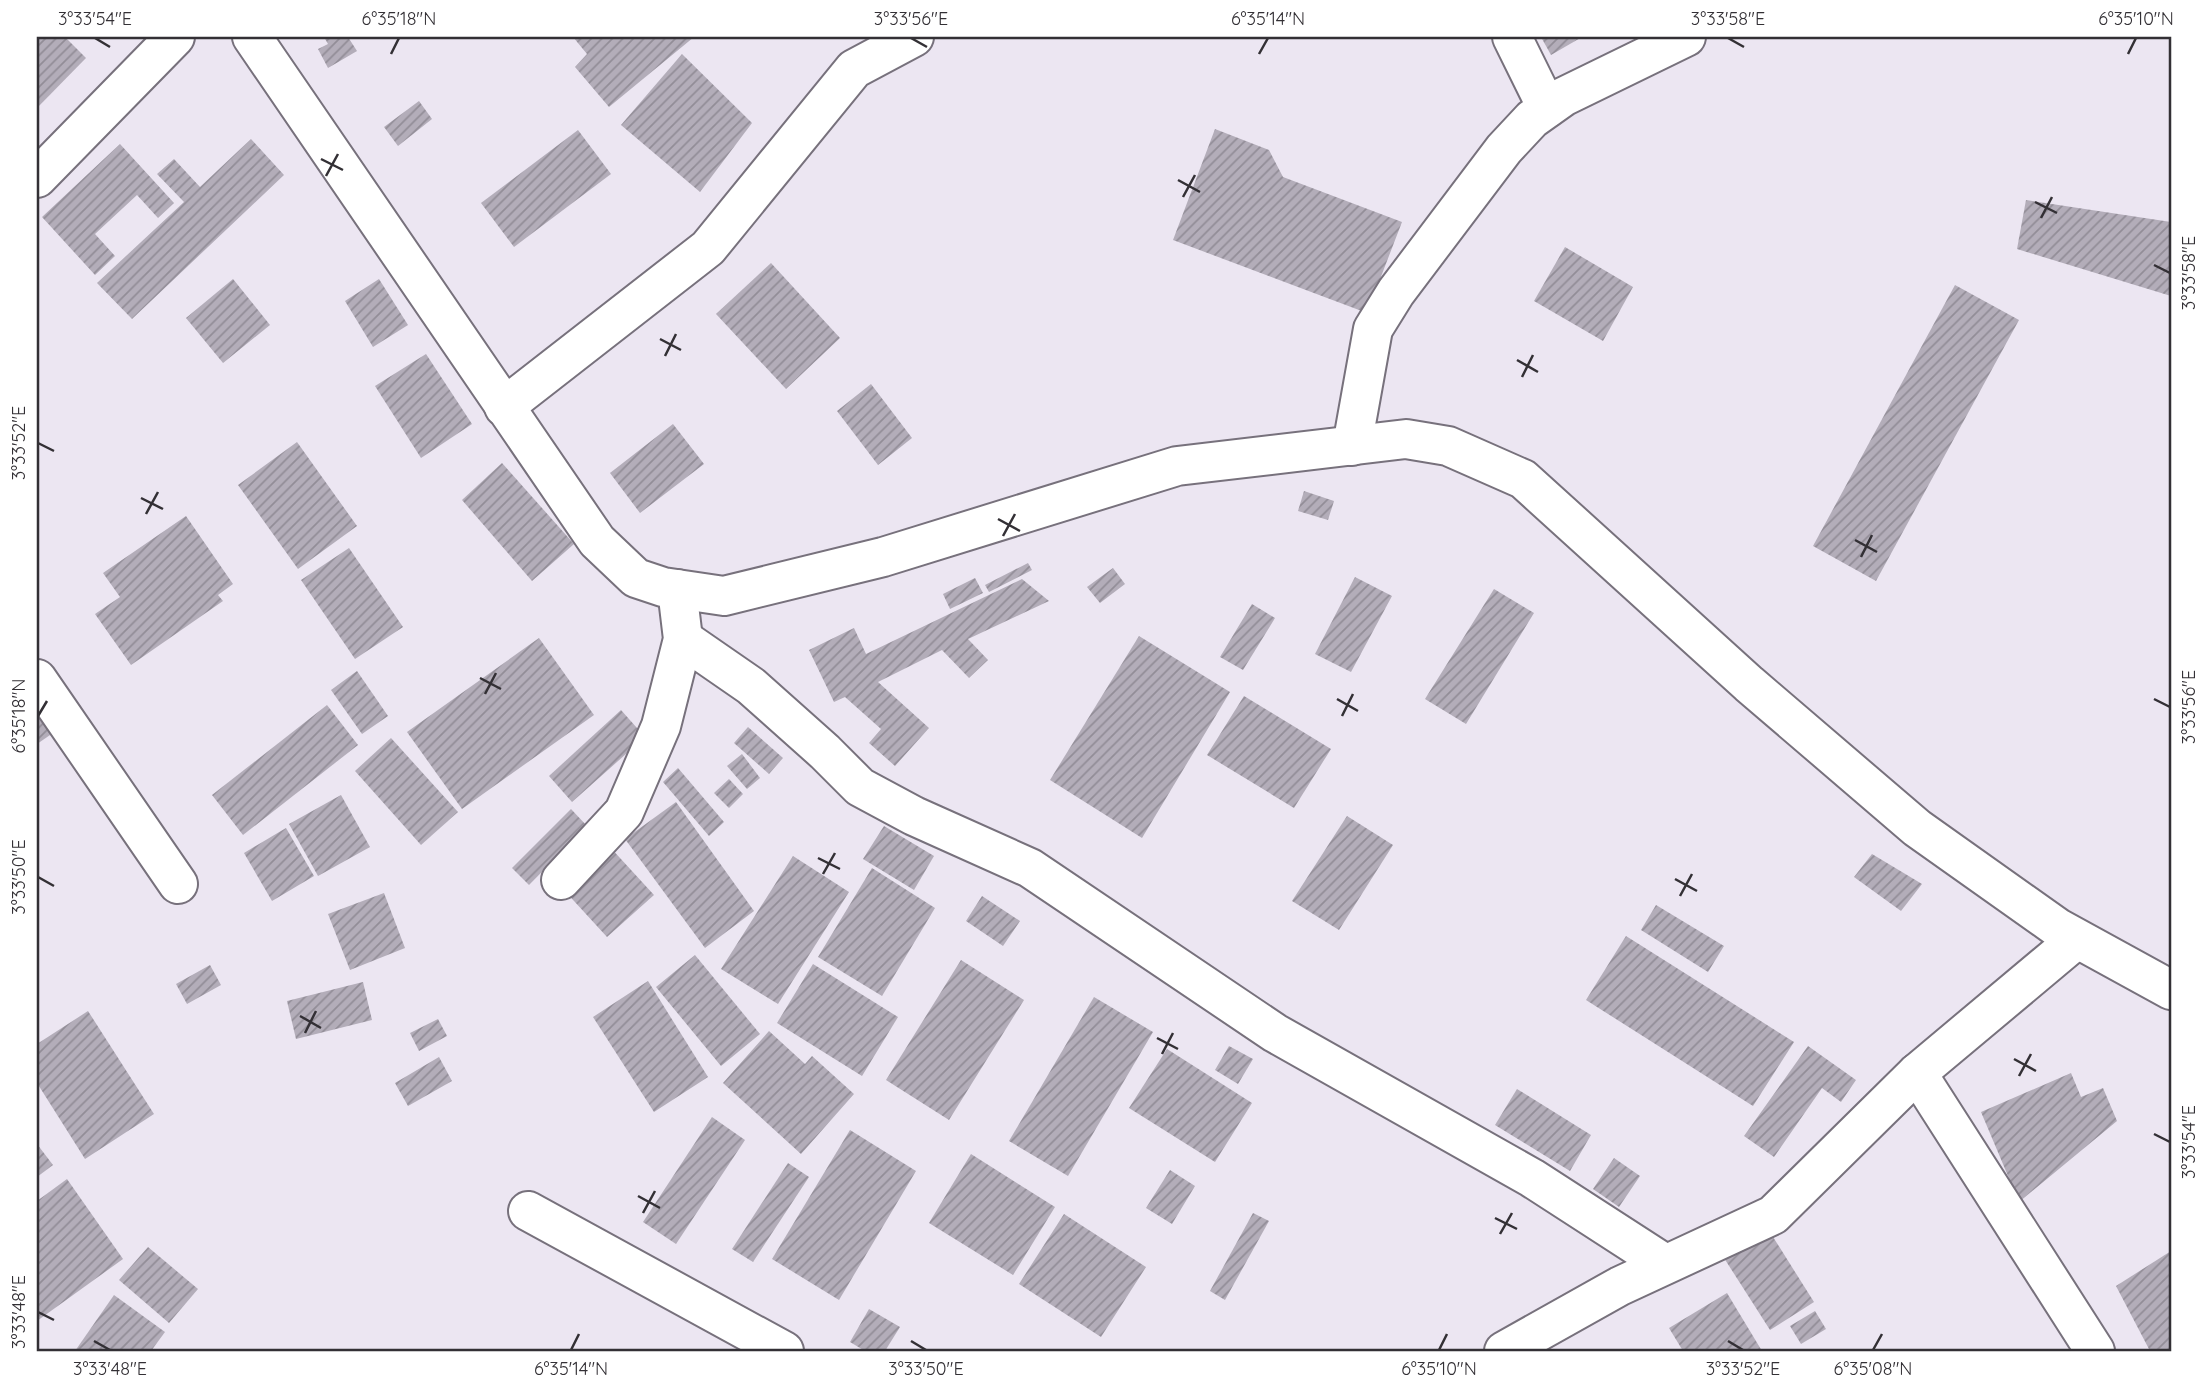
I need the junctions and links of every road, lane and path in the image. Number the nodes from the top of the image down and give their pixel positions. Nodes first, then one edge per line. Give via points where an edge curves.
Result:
1 (175, 37) edge
2 (252, 37) edge
3 (915, 37) edge
4 (1512, 37) edge
5 (1686, 37) edge
6 (856, 53) edge
7 (1547, 108) junction
8 (37, 178) edge
9 (505, 407) junction
10 (1352, 446) junction
11 (677, 589) junction
12 (683, 639) junction
13 (37, 679) edge
14 (561, 880) dead end
15 (178, 884) dead end
16 (2077, 939) junction
17 (2171, 990) edge
18 (1917, 1073) junction
19 (528, 1211) dead end
20 (1665, 1264) junction
21 (784, 1351) edge
22 (1504, 1351) edge
23 (2095, 1351) edge

1 - 8 street
2 - 9 street
3 - 6 street
4 - 7 street
5 - 7 street
6 - 9 street via 708,248
7 - 10 street via 1504,149 1373,329
9 - 11 street via 597,541 636,578
10 - 11 street via 1177,466 883,557 737,593 724,596
10 - 16 street via 1406,439 1448,446 1523,479 1749,684 1917,828
11 - 12 street
12 - 14 street via 661,726 624,812
12 - 20 street via 751,686 860,787 1030,868 1275,1033 1532,1178
13 - 15 street
16 - 17 street
16 - 18 street
18 - 20 street via 1773,1215
18 - 23 street
19 - 21 street
20 - 22 street

